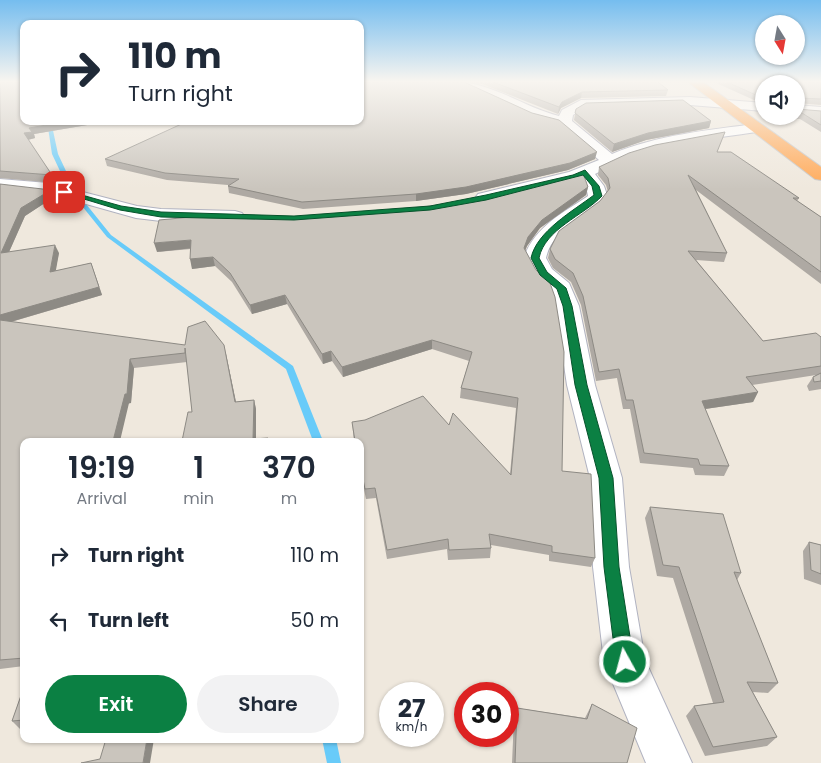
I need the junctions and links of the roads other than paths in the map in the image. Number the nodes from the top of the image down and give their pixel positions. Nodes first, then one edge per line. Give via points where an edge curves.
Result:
1 (547, 118) edge
2 (565, 118) edge
3 (741, 118) edge
4 (564, 122) junction
5 (756, 128) junction
6 (598, 166) junction
7 (821, 175) edge
8 (0, 184) edge
9 (466, 202) edge
10 (249, 218) edge
11 (669, 763) edge

1 - 4 street
2 - 4 street
3 - 5 highway
4 - 6 street
5 - 6 street via 652,146
5 - 7 highway
6 - 9 street via 575,176
6 - 11 street via 598,196 545,237 535,258 544,273 561,288 568,306 581,385 606,478 611,567 625,662
8 - 10 street via 48,188 136,212

